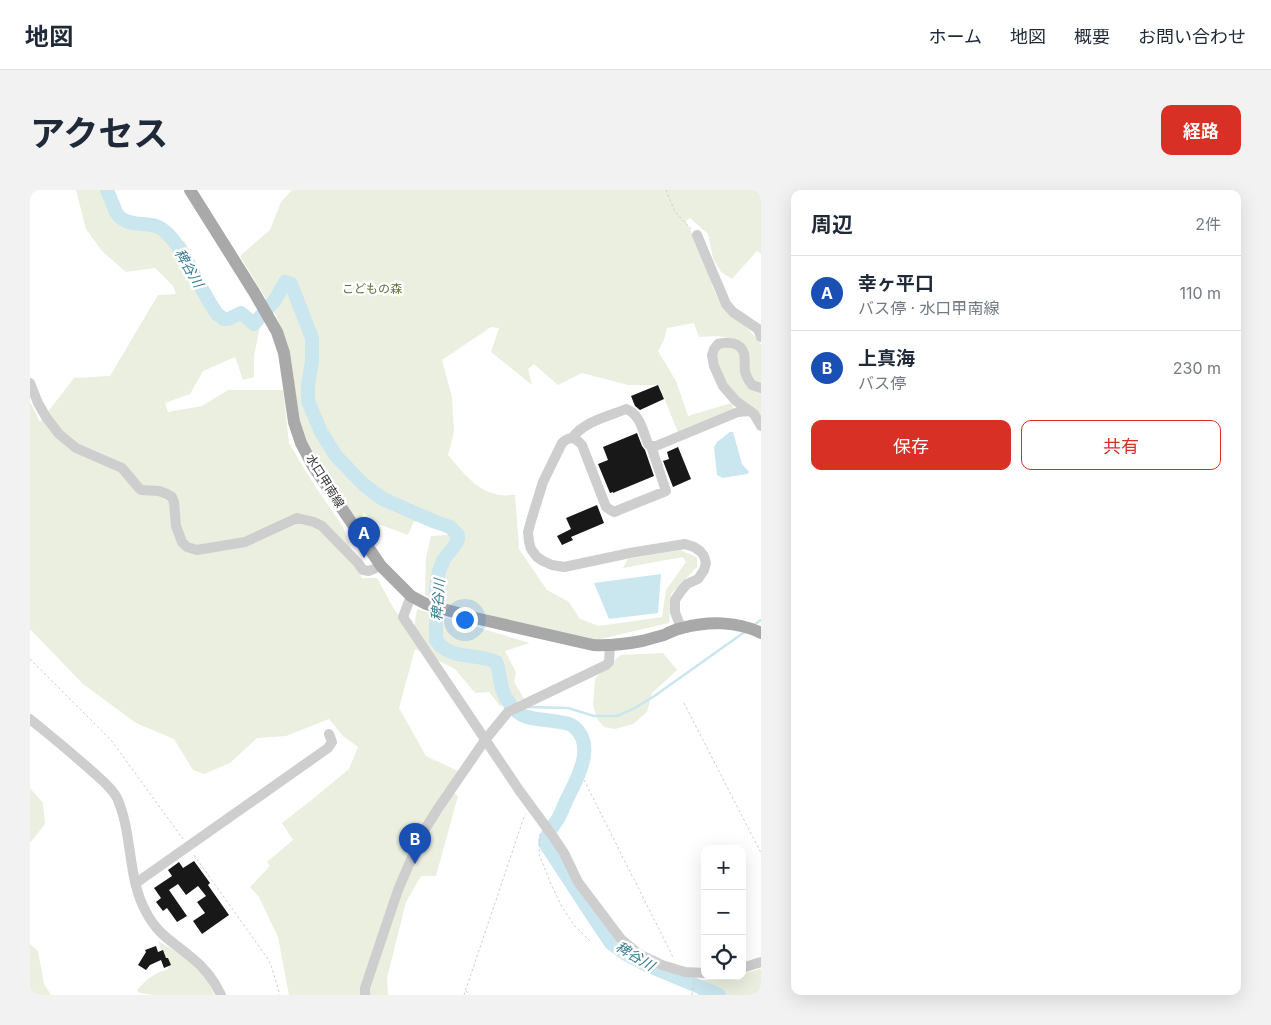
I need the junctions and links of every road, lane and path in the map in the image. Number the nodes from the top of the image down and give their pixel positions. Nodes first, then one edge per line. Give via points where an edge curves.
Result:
1 (190, 190) edge
2 (666, 190) edge
3 (697, 235) joint
4 (761, 337) edge
5 (30, 384) edge
6 (761, 388) edge
7 (750, 411) junction
8 (761, 426) edge
9 (572, 438) junction
10 (651, 446) junction
11 (381, 566) junction
12 (411, 596) junction
13 (681, 628) junction
14 (753, 630) edge
15 (610, 646) junction
16 (30, 659) edge
17 (684, 703) dead end
18 (30, 719) edge
19 (329, 734) dead end
20 (485, 740) junction
21 (584, 780) dead end
22 (532, 807) junction
23 (547, 828) junction
24 (188, 847) junction
25 (761, 853) edge
26 (136, 883) junction
27 (591, 942) dead end
28 (761, 962) edge
29 (746, 967) edge
30 (681, 970) junction
31 (701, 972) edge
32 (694, 981) dead end
33 (466, 991) junction
34 (221, 995) edge
35 (280, 995) edge
36 (365, 995) edge
37 (464, 995) edge
38 (470, 995) edge
39 (692, 995) edge

1 - 11 main road, 水口甲南線 via 277,332 301,443
2 - 3 path via 675,212
3 - 4 street via 726,304 758,330
5 - 11 street via 46,418 70,444 122,468 141,490 159,491 172,497 178,533 187,547 197,550 245,542 297,518 322,526 363,570
6 - 7 street via 752,386 748,379 743,351 738,345 731,342 718,344 712,355 714,366 736,401
7 - 8 street
7 - 10 street via 738,412 663,444
9 - 10 street via 585,425 626,409 637,416
9 - 10 street via 578,439 582,445 606,507 614,512 666,491
9 - 13 street via 562,443 543,482 528,532 531,549 544,561 564,566 685,544 694,546 700,550 706,563 698,579 687,584 675,600 675,612
11 - 12 main road, 水口甲南線
12 - 15 main road, 水口甲南線 via 450,612 587,644
12 - 20 street via 403,617
13 - 14 main road, 水口甲南線 via 721,623
13 - 15 main road, 水口甲南線 via 640,641
15 - 20 street via 606,665 508,712
16 - 24 path via 111,740
17 - 25 path
18 - 26 street via 116,796 126,827
19 - 24 street via 332,742 328,748
20 - 22 street
20 - 36 street via 422,834 398,890
21 - 30 path
22 - 23 street
22 - 33 path via 524,816
23 - 27 path via 539,842 543,865 562,907 574,926
23 - 30 street via 578,882 621,939 650,960
24 - 26 street
24 - 35 path via 272,964
26 - 34 street via 139,898 153,924 202,967
28 - 29 street
30 - 31 street
32 - 39 path
33 - 37 path
33 - 38 path

